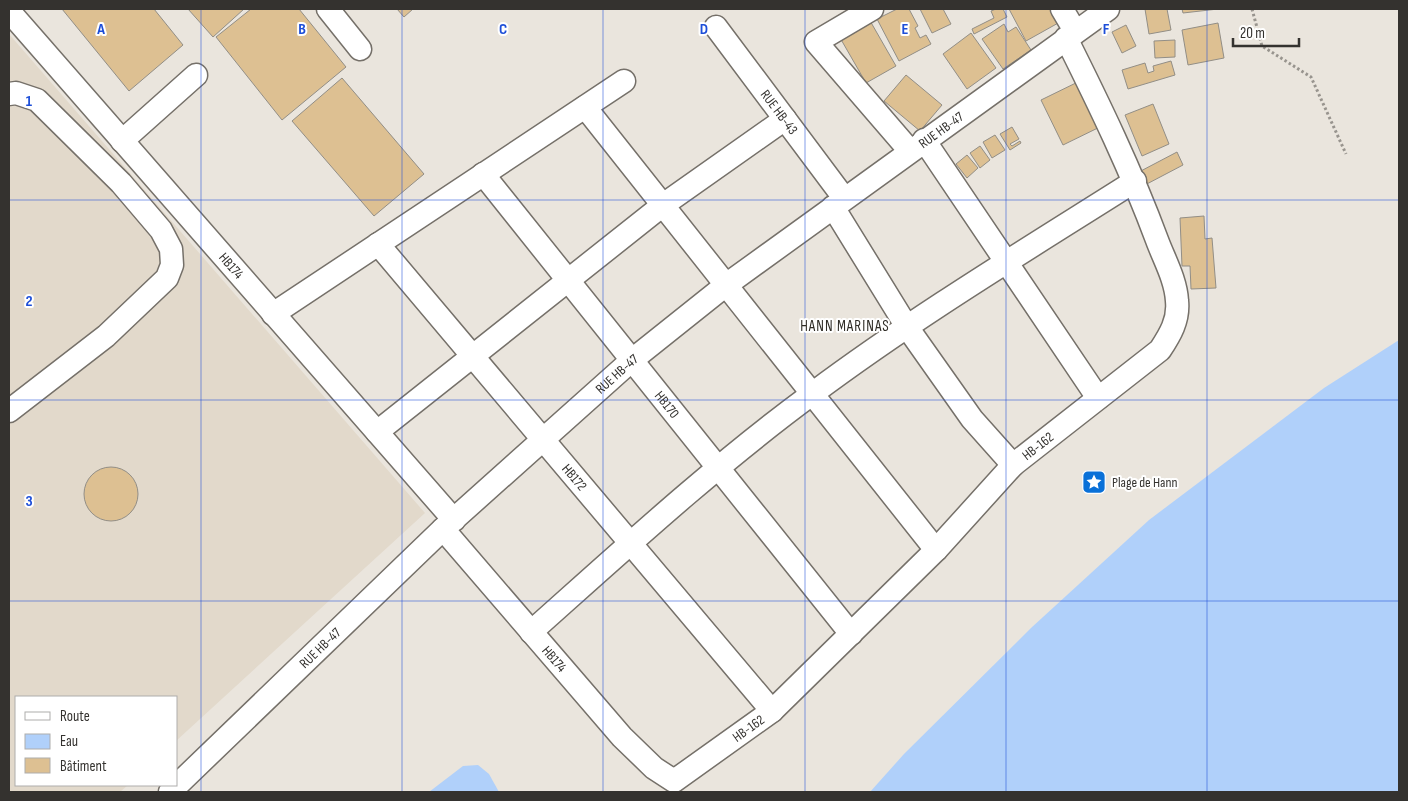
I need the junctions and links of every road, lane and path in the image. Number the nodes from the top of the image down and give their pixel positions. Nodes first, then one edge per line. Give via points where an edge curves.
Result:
1 (328, 9) edge
2 (872, 9) edge
3 (1062, 9) edge
4 (1108, 9) edge
5 (1252, 9) edge
6 (9, 11) edge
7 (716, 27) dead end
8 (1071, 34) junction
9 (360, 49) dead end
10 (196, 75) dead end
11 (624, 81) dead end
12 (9, 94) edge
13 (585, 106) junction
14 (785, 119) junction
15 (122, 141) junction
16 (917, 146) junction
17 (1346, 154) dead end
18 (483, 174) junction
19 (1135, 181) junction
20 (838, 202) junction
21 (663, 205) junction
22 (378, 244) junction
23 (1008, 262) junction
24 (568, 281) junction
25 (726, 285) junction
26 (273, 314) junction
27 (907, 326) junction
28 (473, 356) junction
29 (632, 360) junction
30 (812, 394) junction
31 (1098, 398) junction
32 (9, 412) edge
33 (376, 432) junction
34 (542, 439) junction
35 (1013, 465) junction
36 (717, 467) junction
37 (449, 524) junction
38 (630, 544) junction
39 (936, 550) junction
40 (532, 632) junction
41 (851, 634) junction
42 (772, 712) junction
43 (674, 781) joint
44 (178, 784) edge

1 - 9 street
2 - 16 street via 816,42
3 - 8 street, HB-162
4 - 8 street, RUE HB-47
5 - 17 path via 1262,46 1311,77
6 - 15 street, HB174
7 - 14 street, RUE HB-43
8 - 16 street, RUE HB-47
8 - 19 street, HB-162
10 - 15 street
11 - 13 street
12 - 32 street via 37,100 121,183 161,230 171,249 172,265 167,278 106,336
13 - 18 street
13 - 21 street
14 - 20 street, RUE HB-43
14 - 21 street
15 - 26 street, HB174
16 - 20 street, RUE HB-47
16 - 23 street
18 - 22 street
18 - 24 street, HB170
19 - 23 street
19 - 31 street, HB-162 via 1172,279 1177,315 1160,350
20 - 25 street, RUE HB-47
20 - 27 street, RUE HB-43
21 - 24 street
21 - 25 street
22 - 26 street
22 - 28 street, HB172
23 - 27 street
23 - 31 street
24 - 28 street
24 - 29 street, HB170
25 - 29 street, RUE HB-47
25 - 30 street
26 - 33 street, HB174
27 - 30 street
27 - 35 street, RUE HB-43 via 972,419
28 - 33 street
28 - 34 street, HB172
29 - 34 street, RUE HB-47
29 - 36 street, HB170
30 - 36 street
30 - 39 street
31 - 35 street, HB-162
33 - 37 street, HB174
34 - 37 street, RUE HB-47
34 - 38 street, HB172
35 - 39 street, HB-162
36 - 38 street
36 - 41 street, HB170
37 - 40 street, HB174
37 - 44 street, RUE HB-47
38 - 40 street
38 - 42 street, HB172
39 - 41 street, HB-162
40 - 43 street, HB174 via 622,737 654,768
41 - 42 street, HB-162
42 - 43 street, HB-162

